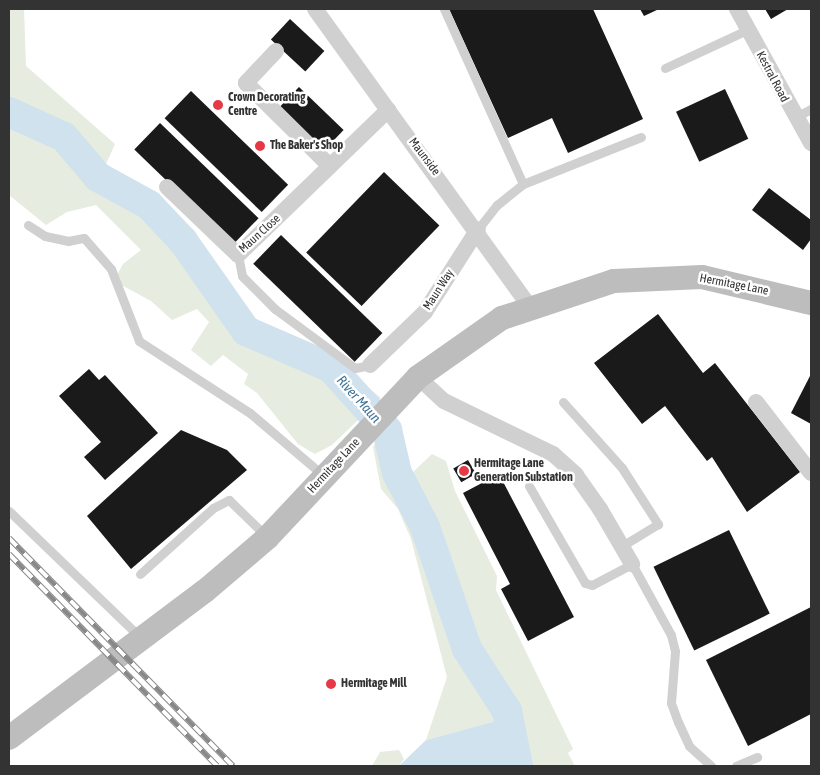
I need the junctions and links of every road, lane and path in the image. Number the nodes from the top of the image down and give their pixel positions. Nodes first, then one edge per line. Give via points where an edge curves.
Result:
1 (444, 9) edge
2 (737, 9) edge
3 (318, 10) edge
4 (747, 30) junction
5 (276, 51) dead end
6 (665, 68) dead end
7 (388, 110) junction
8 (811, 110) edge
9 (794, 118) junction
10 (641, 137) dead end
11 (811, 144) edge
12 (330, 166) junction
13 (523, 184) junction
14 (167, 187) dead end
15 (28, 224) dead end
16 (478, 229) junction
17 (238, 255) junction
18 (811, 304) edge
19 (530, 307) junction
20 (370, 365) joint
21 (418, 377) junction
22 (562, 402) dead end
23 (756, 402) dead end
24 (811, 473) edge
25 (324, 476) junction
26 (529, 486) dead end
27 (9, 511) edge
28 (267, 538) junction
29 (622, 546) junction
30 (632, 564) junction
31 (140, 574) dead end
32 (142, 639) junction
33 (9, 738) edge
34 (757, 757) dead end
35 (711, 766) edge
36 (736, 766) edge

1 - 13 lane
2 - 4 street, Kestral Road
3 - 7 street, Maunside
4 - 6 lane
4 - 9 street, Kestral Road
5 - 12 street via 246,83
7 - 12 street, Maun Close
7 - 16 street, Maunside
8 - 9 lane
9 - 11 street, Kestral Road
10 - 13 lane
12 - 17 street, Maun Close
13 - 16 lane via 496,205
14 - 17 street, Maun Close
15 - 25 lane via 45,236 68,242 84,238 111,269 139,341 250,413
16 - 19 street, Maunside
16 - 20 street, Maun Way via 425,312
17 - 20 lane via 242,276 275,308 355,368
18 - 19 street, Hermitage Lane via 702,277 614,281
19 - 21 street, Hermitage Lane via 486,328
21 - 25 street, Hermitage Lane
21 - 29 street via 444,401 553,454 576,475
22 - 29 lane via 622,468 658,524
23 - 24 street
25 - 28 street, Hermitage Lane
26 - 30 lane via 585,584 592,585
27 - 32 lane
28 - 31 lane via 229,500 213,508
28 - 32 street, Hermitage Lane
29 - 30 street
30 - 35 lane via 671,635 674,651 671,704 678,722 689,746
32 - 33 street, Hermitage Lane
34 - 36 lane

